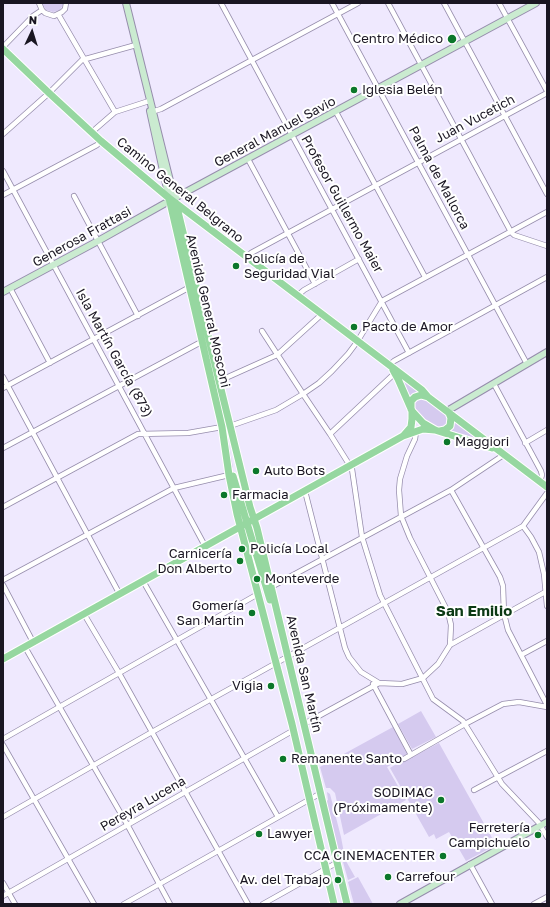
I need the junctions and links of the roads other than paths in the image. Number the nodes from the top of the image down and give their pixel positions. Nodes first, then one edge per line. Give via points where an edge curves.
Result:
1 (39, 3) edge
2 (66, 3) edge
3 (126, 3) edge
4 (221, 3) edge
5 (332, 3) edge
6 (358, 3) edge
7 (388, 3) edge
8 (444, 3) edge
9 (499, 3) edge
10 (536, 3) edge
11 (42, 10) junction
12 (58, 14) junction
13 (338, 14) junction
14 (507, 18) junction
15 (464, 41) junction
16 (136, 45) junction
17 (3, 48) edge
18 (84, 58) junction
19 (252, 60) junction
20 (421, 64) junction
21 (378, 89) junction
22 (547, 92) edge
23 (48, 93) junction
24 (149, 101) junction
25 (115, 112) junction
26 (151, 112) junction
27 (336, 112) junction
28 (505, 116) junction
29 (92, 132) junction
30 (3, 134) edge
31 (291, 135) junction
32 (461, 139) junction
33 (101, 141) junction
34 (248, 159) junction
35 (419, 162) junction
36 (3, 171) edge
37 (375, 186) junction
38 (13, 190) junction
39 (547, 194) edge
40 (3, 195) edge
41 (74, 196) dead end
42 (172, 200) junction
43 (332, 210) junction
44 (547, 212) edge
45 (511, 232) junction
46 (288, 234) junction
47 (98, 241) junction
48 (547, 246) edge
49 (468, 254) junction
50 (246, 258) junction
51 (359, 259) junction
52 (54, 265) junction
53 (425, 277) junction
54 (547, 277) edge
55 (315, 284) junction
56 (190, 287) junction
57 (10, 288) junction
58 (3, 292) edge
59 (297, 296) junction
60 (382, 301) junction
61 (496, 305) junction
62 (322, 315) junction
63 (138, 316) junction
64 (262, 331) dead end
65 (93, 340) junction
66 (203, 340) junction
67 (358, 342) junction
68 (547, 352) edge
69 (409, 353) junction
70 (277, 355) junction
71 (50, 363) junction
72 (527, 364) junction
73 (391, 368) junction
74 (3, 377) edge
75 (218, 381) junction
76 (494, 384) junction
77 (119, 385) junction
78 (5, 387) edge
79 (303, 394) junction
80 (428, 396) junction
81 (411, 410) junction
82 (448, 412) junction
83 (230, 426) junction
84 (222, 427) junction
85 (547, 430) edge
86 (436, 431) junction
87 (32, 432) junction
88 (416, 432) junction
89 (145, 433) junction
90 (330, 434) junction
91 (403, 436) junction
92 (525, 443) junction
93 (3, 448) edge
94 (505, 454) junction
95 (350, 466) junction
96 (229, 475) junction
97 (57, 478) junction
98 (540, 482) junction
99 (547, 487) edge
100 (174, 488) junction
101 (450, 490) junction
102 (305, 491) junction
103 (547, 493) edge
104 (3, 507) edge
105 (401, 516) junction
106 (254, 519) junction
107 (244, 525) junction
108 (523, 526) junction
109 (88, 535) junction
110 (362, 537) junction
111 (205, 546) junction
112 (484, 547) junction
113 (323, 560) junction
114 (431, 576) junction
115 (3, 580) edge
116 (143, 581) junction
117 (3, 585) edge
118 (271, 587) junction
119 (546, 592) edge
120 (120, 593) junction
121 (258, 594) junction
122 (383, 603) junction
123 (547, 606) edge
124 (84, 614) junction
125 (504, 614) junction
126 (340, 627) junction
127 (176, 640) junction
128 (547, 641) edge
129 (33, 642) junction
130 (450, 644) junction
131 (25, 647) junction
132 (285, 647) junction
133 (521, 655) junction
134 (287, 656) junction
135 (3, 659) edge
136 (277, 662) junction
137 (119, 672) junction
138 (423, 678) junction
139 (371, 679) junction
140 (379, 683) junction
141 (374, 686) junction
142 (211, 699) junction
143 (547, 706) edge
144 (60, 707) junction
145 (304, 724) junction
146 (466, 724) junction
147 (294, 730) junction
148 (152, 732) junction
149 (3, 739) edge
150 (3, 745) edge
151 (547, 751) edge
152 (411, 755) junction
153 (244, 758) junction
154 (404, 758) dead end
155 (93, 766) junction
156 (497, 777) junction
157 (474, 790) dead end
158 (186, 792) junction
159 (321, 793) junction
160 (34, 798) junction
161 (310, 798) junction
162 (3, 817) edge
163 (278, 817) junction
164 (547, 822) edge
165 (128, 826) junction
166 (541, 826) junction
167 (547, 837) edge
168 (218, 850) junction
169 (69, 859) junction
170 (338, 862) junction
171 (470, 864) junction
172 (325, 869) junction
173 (3, 883) edge
174 (159, 884) junction
175 (9, 893) junction
176 (3, 896) edge
177 (547, 897) edge
178 (15, 904) edge
179 (94, 904) edge
180 (124, 904) edge
181 (170, 904) edge
182 (248, 904) edge
183 (263, 904) edge
184 (334, 904) edge
185 (347, 904) edge
186 (400, 904) edge
187 (492, 904) edge
188 (534, 904) edge

1 - 11 street
2 - 12 street via 65,9
3 - 16 main road, Avenida General Mosconi
4 - 19 street, Profesor Guillermo Maier
5 - 13 street, Palma de Mallorca
6 - 13 street
7 - 20 street
8 - 15 street
9 - 14 street
10 - 14 main road, General Manuel Savio
11 - 12 street via 49,15
11 - 17 street
12 - 18 street
13 - 19 street
13 - 21 street, Palma de Mallorca
14 - 15 main road, General Manuel Savio
14 - 22 street
15 - 20 main road, General Manuel Savio
15 - 28 street
16 - 18 street
16 - 24 main road, Avenida General Mosconi
17 - 23 main road, Camino General Belgrano
18 - 23 street
18 - 25 street
19 - 26 street
19 - 31 street, Profesor Guillermo Maier
20 - 21 main road, General Manuel Savio
20 - 32 street
21 - 27 main road, General Manuel Savio
21 - 35 street, Palma de Mallorca
22 - 28 street, Juan Vucetich
23 - 29 main road, Camino General Belgrano
23 - 30 street
24 - 25 street
24 - 26 main road, Avenida General Mosconi
25 - 29 street
26 - 42 main road, Avenida General Mosconi
27 - 31 main road, General Manuel Savio
27 - 37 street
28 - 32 street, Juan Vucetich
28 - 39 street
29 - 33 main road, Camino General Belgrano
31 - 34 main road, General Manuel Savio
31 - 43 street, Profesor Guillermo Maier
32 - 35 street, Juan Vucetich
32 - 45 street
33 - 38 street
33 - 42 main road, Camino General Belgrano
34 - 42 main road, General Manuel Savio
34 - 46 street
35 - 37 street, Juan Vucetich
35 - 49 street, Palma de Mallorca
36 - 38 street, Isla Martín García (873)
37 - 43 street, Juan Vucetich
37 - 53 street
38 - 40 street
38 - 52 street, Isla Martín García (873)
41 - 47 street
42 - 47 main road, Generosa Frattasi
42 - 50 main road, Camino General Belgrano
42 - 56 main road, Avenida General Mosconi
42 - 75 main road, Avenida General Mosconi
43 - 46 street, Juan Vucetich
43 - 51 street, Profesor Guillermo Maier
44 - 45 street
45 - 48 street
45 - 49 street
46 - 50 street, Juan Vucetich
46 - 55 street
47 - 52 main road, Generosa Frattasi
47 - 63 street
49 - 53 street
49 - 61 street, Palma de Mallorca
50 - 59 main road, Camino General Belgrano
51 - 55 street
51 - 60 street, Profesor Guillermo Maier
52 - 57 main road, Generosa Frattasi
52 - 65 street, Isla Martín García (873)
53 - 60 street
54 - 61 street
55 - 59 street
56 - 63 street
56 - 66 main road, Avenida General Mosconi
57 - 58 main road, Generosa Frattasi
57 - 71 street
59 - 62 main road, Camino General Belgrano
60 - 67 street
60 - 69 street, Profesor Guillermo Maier
61 - 69 street
61 - 72 street, Palma de Mallorca
62 - 67 main road, Camino General Belgrano
62 - 70 street
63 - 65 street
64 - 70 street
65 - 71 street
65 - 77 street, Isla Martín García (873)
66 - 77 street
66 - 84 main road, Avenida General Mosconi
67 - 73 main road, Camino General Belgrano
67 - 79 street via 332,371
68 - 72 main road
69 - 73 street via 394,361
70 - 75 street
70 - 79 street
71 - 78 street
72 - 76 main road
73 - 80 main road, Camino General Belgrano
73 - 81 main road, Camino General Belgrano
73 - 90 street
74 - 78 street
75 - 83 main road, Avenida General Mosconi
76 - 82 main road
76 - 92 street
77 - 87 street
77 - 89 street, Isla Martín García (873)
78 - 87 street
79 - 83 street via 272,412
79 - 90 street
80 - 81 main road via 414,398
80 - 82 main road, Camino General Belgrano
81 - 86 main road, Camino General Belgrano via 420,421
81 - 91 main road via 411,427
82 - 86 main road via 451,418 450,426 445,430
82 - 94 main road, Camino General Belgrano
83 - 106 main road, Avenida General Mosconi
84 - 89 street via 188,433
84 - 96 main road, Avenida General Mosconi
84 - 107 main road
85 - 92 street
86 - 88 main road via 427,429
86 - 94 main road, Camino General Belgrano via 488,446
87 - 93 street
87 - 97 street
88 - 91 main road
88 - 105 street via 400,479
89 - 97 street via 138,434
89 - 100 street, Isla Martín García (873)
90 - 95 street
91 - 95 main road
92 - 98 street via 541,471
94 - 98 main road, Camino General Belgrano
94 - 101 street
95 - 102 main road
95 - 110 street
96 - 100 street
96 - 107 main road, Avenida General Mosconi
97 - 104 street
97 - 109 street
98 - 99 main road, Camino General Belgrano
100 - 109 street
100 - 111 street, Isla Martín García (873)
101 - 105 street
101 - 112 street
102 - 106 main road
102 - 113 street
103 - 108 street
105 - 110 street
105 - 114 street
106 - 107 main road
106 - 118 main road, Avenida San Martín
107 - 111 main road
107 - 121 main road, Avenida San Martín
107 - 132 main road
108 - 112 street
108 - 119 street via 539,552
109 - 115 street
109 - 120 street
110 - 113 street
110 - 122 street
111 - 116 main road
112 - 114 street
112 - 125 street via 503,586
113 - 118 street
113 - 126 street
114 - 122 street
114 - 130 street via 450,618
116 - 120 main road
116 - 127 street
117 - 129 street
118 - 132 main road, Avenida San Martín
119 - 123 street
119 - 125 street
120 - 124 main road
121 - 127 street
121 - 136 main road, Avenida San Martín
122 - 126 street
122 - 138 street
124 - 129 main road
124 - 137 street
125 - 130 street
125 - 133 street via 508,630
126 - 134 street
126 - 139 street via 349,657 361,672
127 - 137 street
127 - 142 street
128 - 133 street
129 - 131 main road
130 - 138 street via 438,664
131 - 135 main road
131 - 144 street
132 - 134 main road, Avenida San Martín
133 - 143 street
134 - 136 street
134 - 145 main road, Avenida San Martín
136 - 142 street
136 - 147 main road, Avenida San Martín
137 - 144 street
137 - 148 street
138 - 140 street via 402,684
138 - 146 street via 433,700
139 - 140 street
139 - 141 street
140 - 141 street
141 - 145 street
141 - 152 street
142 - 148 street
142 - 153 street
143 - 146 street via 526,702 508,703
144 - 149 street
144 - 155 street
145 - 159 main road, Avenida San Martín
146 - 152 street
146 - 156 street
147 - 153 street, Pereyra Lucena
147 - 161 main road, Avenida San Martín
148 - 155 street
148 - 158 street
150 - 160 street
151 - 156 street
152 - 154 street
153 - 158 street, Pereyra Lucena
153 - 163 street
155 - 160 street
155 - 165 street
156 - 157 street
156 - 166 street
158 - 165 street, Pereyra Lucena
158 - 168 street
159 - 161 street
159 - 170 main road, Avenida San Martín
160 - 162 street
160 - 169 street
161 - 163 street
161 - 172 main road, Avenida San Martín
163 - 168 street
164 - 166 main road
165 - 169 street, Pereyra Lucena
165 - 174 street
166 - 167 street
166 - 171 main road
168 - 174 street
168 - 182 street
169 - 175 street, Pereyra Lucena
169 - 179 street
170 - 172 street
170 - 185 main road, Avenida San Martín
171 - 186 main road
171 - 187 street
172 - 183 street
172 - 184 main road, Avenida San Martín
173 - 175 street
174 - 180 street
174 - 181 street
175 - 176 street, Pereyra Lucena
175 - 178 street
177 - 188 street

